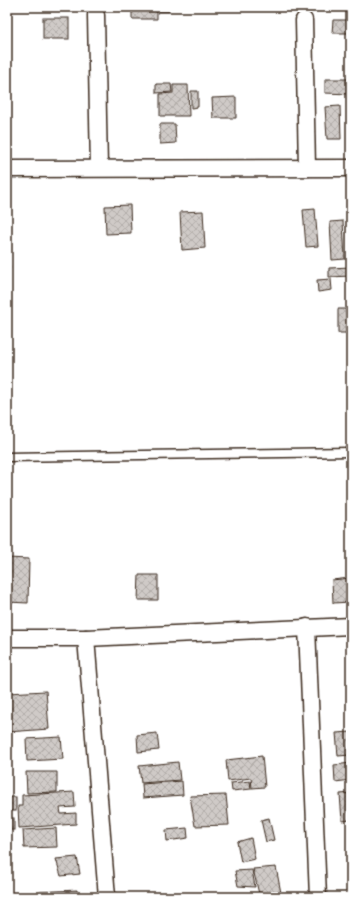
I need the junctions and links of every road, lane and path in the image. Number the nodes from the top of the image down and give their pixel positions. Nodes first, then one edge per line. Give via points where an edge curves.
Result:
1 (96, 15) dead end
2 (304, 20) dead end
3 (99, 168) junction
4 (307, 168) junction
5 (351, 168) edge
6 (7, 169) edge
7 (351, 452) edge
8 (7, 457) edge
9 (351, 626) edge
10 (307, 627) junction
11 (7, 638) edge
12 (86, 638) junction
13 (107, 897) edge
14 (318, 897) edge

1 - 3 street
2 - 4 street
3 - 4 street
3 - 6 street
4 - 5 street
7 - 8 lane
9 - 10 street
10 - 12 street
10 - 14 street
11 - 12 street
12 - 13 street

